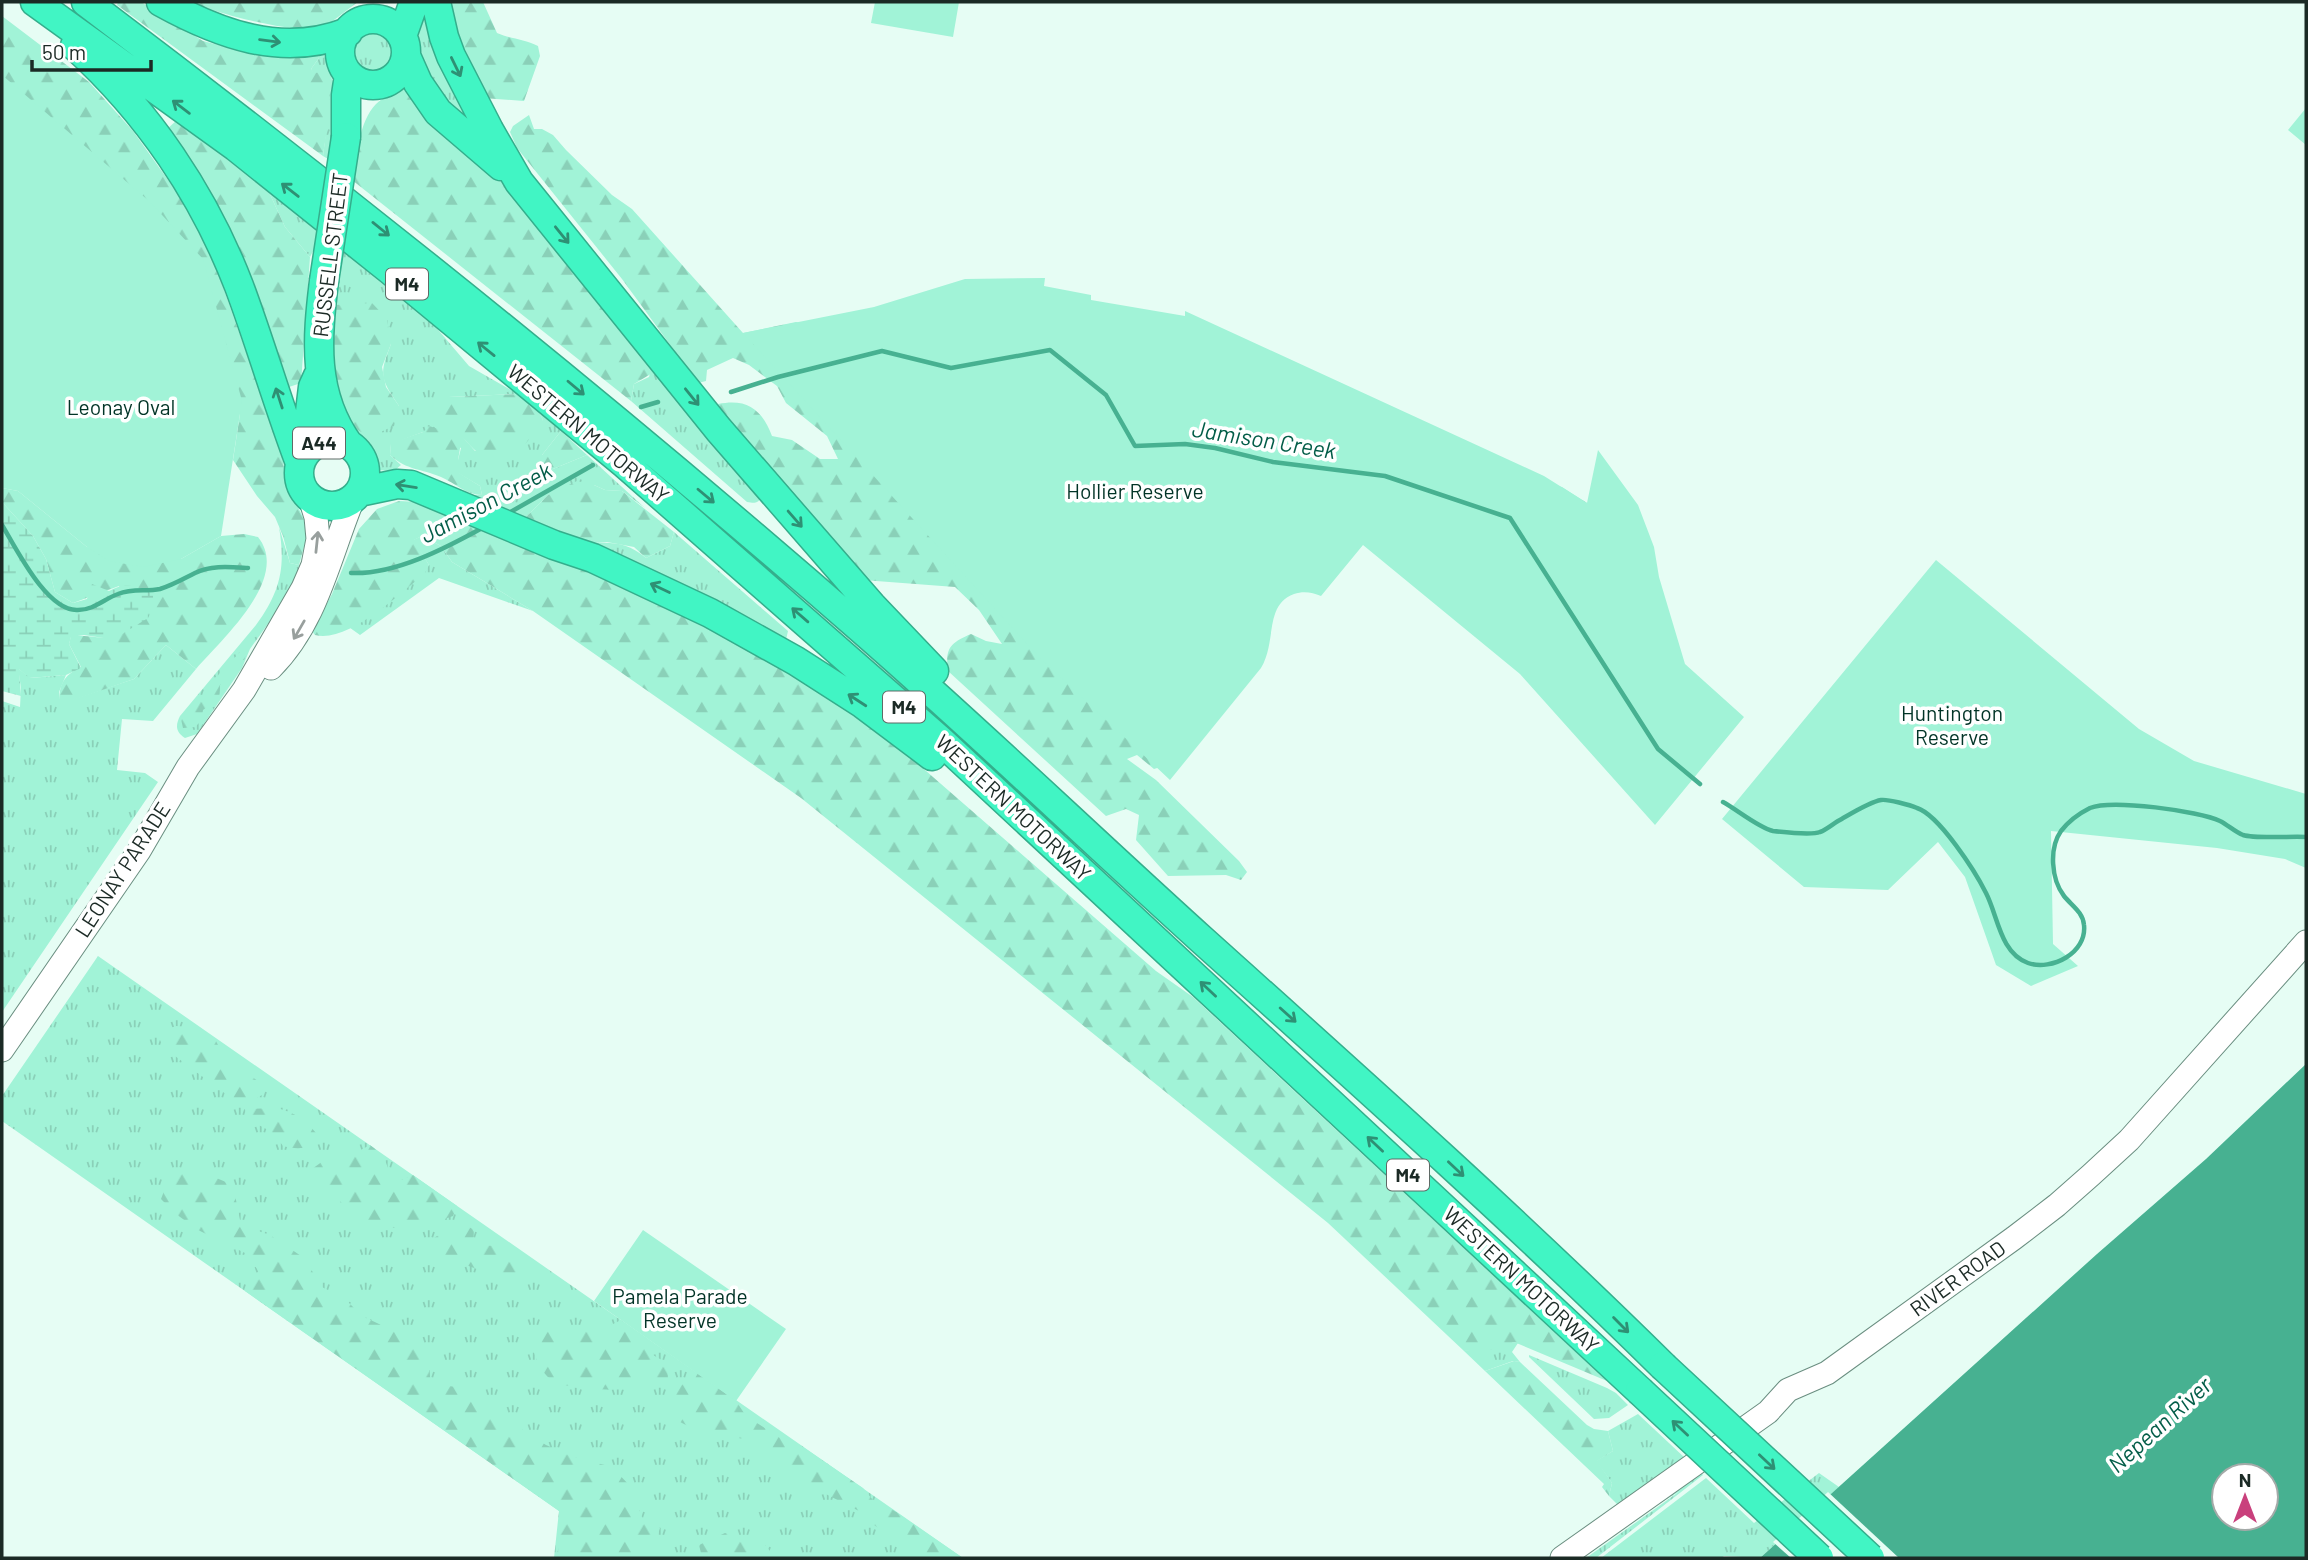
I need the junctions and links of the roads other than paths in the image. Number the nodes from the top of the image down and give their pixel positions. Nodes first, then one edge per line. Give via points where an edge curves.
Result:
1 (22, 2) edge
2 (35, 2) edge
3 (86, 2) edge
4 (161, 2) edge
5 (377, 2) edge
6 (414, 2) edge
7 (436, 2) edge
8 (352, 28) junction
9 (404, 46) junction
10 (362, 80) junction
11 (519, 182) junction
12 (319, 373) junction
13 (349, 445) junction
14 (303, 458) junction
15 (356, 496) junction
16 (310, 498) junction
17 (244, 690) junction
18 (1200, 938) junction
19 (2306, 942) edge
20 (1175, 959) junction
21 (2, 1050) edge
22 (1562, 1558) edge
23 (1819, 1558) edge
24 (1870, 1558) edge

14 -> 1 highway via 239,286 196,194 124,97 78,47
20 -> 2 highway, WESTERN MOTORWAY / M4 via 878,684 625,464 236,147
3 -> 18 highway, WESTERN MOTORWAY / M4 via 377,225 654,452 874,640
4 -> 8 highway via 208,26 262,41 314,43
5 - 8 highway
6 - 9 highway, A44
7 -> 11 highway, M4 via 451,56
8 - 9 highway via 368,20 381,21 393,26
8 - 10 highway via 340,54 343,65
9 - 10 highway, A44 via 400,71 389,81
9 - 11 highway, M4 via 418,83 438,111
10 - 12 highway, RUSSELL STREET / A44, bridge via 361,106 346,136 324,281
11 -> 18 highway, M4 via 719,430 844,575 916,653 1143,869
12 - 13 highway, RUSSELL STREET / A44 via 332,415
12 - 14 highway, RUSSELL STREET / A44
13 - 14 highway, A44 via 321,442
13 - 15 highway, A44 via 363,461 365,472
14 - 16 highway, A44 via 299,482
15 - 16 highway via 345,504 326,506
15 -> 17 street, LEONAY PARADE via 321,590 294,638 273,666
20 -> 15 highway via 1122,927 918,744 796,661 710,613 593,558 411,485 397,484
17 -> 16 street, LEONAY PARADE via 313,565 318,529
17 - 21 street, LEONAY PARADE via 188,767 139,851
18 -> 24 highway, WESTERN MOTORWAY / M4, bridge via 1403,1120
19 - 22 street, RIVER ROAD via 2129,1140 2057,1206 1826,1373 1788,1390 1768,1412
23 -> 20 highway, WESTERN MOTORWAY / M4, bridge

